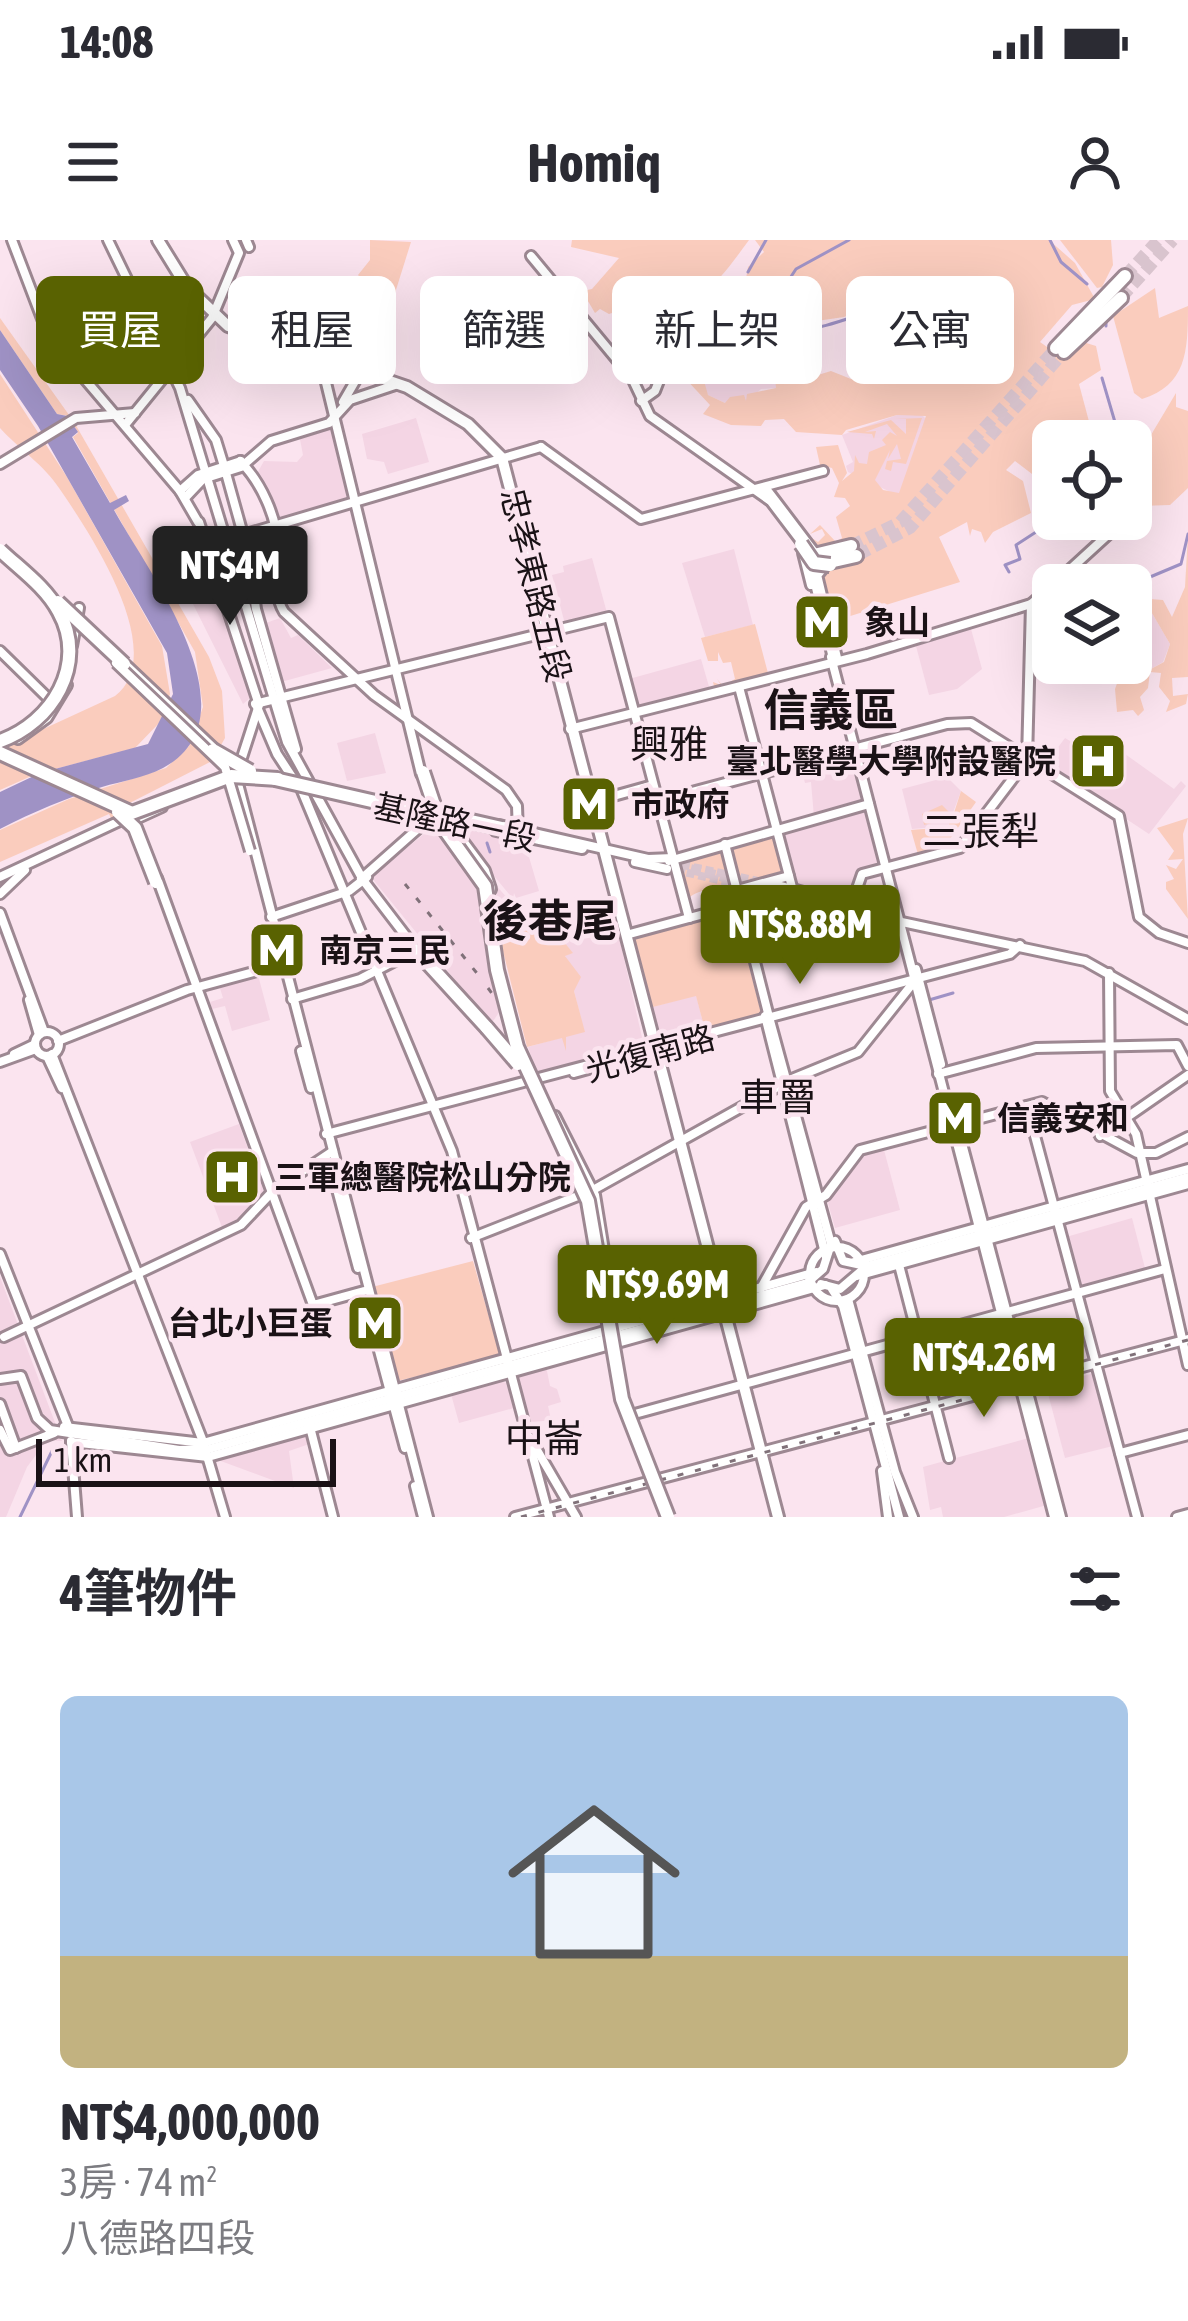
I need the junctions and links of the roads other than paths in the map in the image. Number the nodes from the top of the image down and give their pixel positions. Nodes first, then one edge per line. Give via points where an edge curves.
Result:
1 (12, 240) edge
2 (109, 240) edge
3 (156, 240) edge
4 (233, 240) edge
5 (126, 276) edge
6 (1125, 277) tunnel mouth
7 (212, 317) junction
8 (204, 327) edge
9 (228, 327) edge
10 (1060, 350) tunnel mouth
11 (158, 384) edge
12 (176, 384) edge
13 (181, 384) edge
14 (325, 384) edge
15 (354, 384) edge
16 (391, 384) junction
17 (659, 384) edge
18 (348, 396) junction
19 (642, 400) junction
20 (104, 402) junction
21 (103, 417) junction
22 (333, 419) junction
23 (122, 421) junction
24 (501, 460) junction
25 (0, 464) edge
26 (242, 464) junction
27 (225, 469) junction
28 (823, 471) dead end
29 (207, 474) junction
30 (762, 491) junction
31 (183, 495) junction
32 (355, 504) junction
33 (273, 527) junction
34 (244, 536) junction
35 (1102, 540) edge
36 (225, 542) junction
37 (209, 547) junction
38 (844, 555) junction
39 (6, 556) edge
40 (1076, 564) edge
41 (819, 583) dead end
42 (816, 600) junction
43 (1031, 606) joint
44 (78, 619) junction
45 (61, 625) dead end
46 (546, 633) junction
47 (88, 637) junction
48 (99, 644) junction
49 (0, 651) edge
50 (69, 653) junction
51 (119, 663) junction
52 (835, 663) junction
53 (397, 670) junction
54 (356, 681) junction
55 (740, 689) junction
56 (60, 693) junction
57 (277, 701) junction
58 (256, 705) junction
59 (38, 713) dead end
60 (277, 715) junction
61 (635, 717) junction
62 (410, 720) junction
63 (572, 732) junction
64 (270, 735) junction
65 (9, 739) edge
66 (857, 748) junction
67 (1027, 758) junction
68 (38, 766) junction
69 (422, 768) junction
70 (229, 774) junction
71 (762, 774) junction
72 (275, 779) junction
73 (305, 785) junction
74 (653, 785) junction
75 (349, 795) junction
76 (658, 801) junction
77 (592, 802) junction
78 (107, 805) junction
79 (870, 806) junction
80 (430, 813) junction
81 (135, 820) junction
82 (452, 824) junction
83 (777, 830) junction
84 (515, 831) junction
85 (725, 844) junction
86 (593, 849) junction
87 (252, 855) junction
88 (647, 857) tunnel mouth
89 (669, 861) junction
90 (635, 862) dead end
91 (887, 866) junction
92 (25, 870) junction
93 (789, 876) junction
94 (363, 878) junction
95 (0, 879) edge
96 (485, 881) junction
97 (156, 884) junction
98 (774, 884) tunnel mouth
99 (742, 889) junction
100 (763, 890) tunnel mouth
101 (345, 892) junction
102 (0, 895) edge
103 (798, 895) junction
104 (852, 903) junction
105 (741, 904) junction
106 (881, 914) junction
107 (0, 917) edge
108 (269, 918) junction
109 (689, 918) junction
110 (901, 919) junction
111 (624, 935) junction
112 (1188, 943) edge
113 (1022, 949) junction
114 (420, 952) junction
115 (281, 964) junction
116 (377, 969) junction
117 (1109, 973) junction
118 (917, 980) junction
119 (193, 988) junction
120 (292, 999) junction
121 (1188, 1017) edge
122 (770, 1019) junction
123 (47, 1044) junction
124 (1108, 1046) junction
125 (652, 1050) junction
126 (0, 1061) edge
127 (941, 1073) junction
128 (1188, 1073) edge
129 (531, 1080) junction
130 (786, 1081) junction
131 (1028, 1107) junction
132 (434, 1108) junction
133 (548, 1112) junction
134 (1126, 1119) junction
135 (955, 1126) junction
136 (326, 1136) junction
137 (1100, 1136) junction
138 (1188, 1138) edge
139 (677, 1143) junction
140 (330, 1153) junction
141 (1141, 1156) junction
142 (574, 1163) junction
143 (1188, 1177) edge
144 (1148, 1188) junction
145 (588, 1191) junction
146 (271, 1193) junction
147 (818, 1202) junction
148 (1057, 1213) junction
149 (983, 1234) junction
150 (471, 1238) junction
151 (830, 1249) junction
152 (0, 1254) edge
153 (604, 1262) junction
154 (846, 1262) junction
155 (899, 1265) junction
156 (825, 1266) junction
157 (0, 1267) edge
158 (1166, 1269) junction
159 (859, 1272) junction
160 (134, 1275) junction
161 (821, 1285) junction
162 (763, 1287) junction
163 (364, 1291) junction
164 (1077, 1292) junction
165 (844, 1301) junction
166 (720, 1307) junction
167 (1005, 1316) junction
168 (24, 1327) junction
169 (4, 1336) dead end
170 (614, 1337) junction
171 (919, 1340) junction
172 (1186, 1342) edge
173 (858, 1356) junction
174 (1096, 1365) junction
175 (1188, 1365) edge
176 (507, 1366) junction
177 (0, 1379) edge
178 (1023, 1385) junction
179 (741, 1386) junction
180 (623, 1396) junction
181 (394, 1397) junction
182 (0, 1404) edge
183 (936, 1408) junction
184 (35, 1414) junction
185 (632, 1415) junction
186 (0, 1418) edge
187 (310, 1421) junction
188 (876, 1424) junction
189 (524, 1426) junction
190 (266, 1429) junction
191 (0, 1430) edge
192 (69, 1433) junction
193 (1188, 1435) edge
194 (36, 1442) junction
195 (248, 1442) junction
196 (640, 1445) junction
197 (15, 1449) junction
198 (203, 1450) junction
199 (1120, 1453) junction
200 (535, 1454) junction
201 (759, 1455) junction
202 (949, 1457) dead end
203 (884, 1463) junction
204 (884, 1476) junction
205 (656, 1482) junction
206 (568, 1505) junction
207 (548, 1514) edge
208 (1188, 1514) edge
209 (74, 1517) edge
210 (222, 1517) edge
211 (333, 1517) edge
212 (425, 1517) edge
213 (515, 1517) edge
214 (531, 1517) edge
215 (576, 1517) edge
216 (670, 1517) edge
217 (776, 1517) edge
218 (888, 1517) edge
219 (901, 1517) edge
220 (913, 1517) edge
221 (1058, 1517) edge
222 (1137, 1517) edge
223 (1177, 1517) edge

1 - 20 street via 49,337
2 - 5 street
3 - 7 main road
4 - 7 street via 239,253
6 - 10 highway via 1117,296
7 - 8 street
7 - 9 main road, 忠孝東路五段
11 - 23 street
12 - 29 street
13 - 27 street
14 - 22 street
15 - 18 street
16 - 18 street
16 - 18 street
16 - 24 main road, 忠孝東路五段 via 468,427
17 - 19 street
18 - 22 street
19 - 19 street via 635,376 531,256 619,362
19 - 30 street via 650,416
20 - 21 street
20 - 23 street
21 - 23 street
21 - 25 street via 76,418
22 - 26 street via 268,437
22 - 32 street
23 - 31 street
24 - 30 street via 541,449 640,519
24 - 32 street
24 - 46 main road, 忠孝東路五段
26 - 27 street
26 - 33 street
27 - 29 street
27 - 34 street
28 - 30 street
29 - 31 street
29 - 36 street
30 - 38 highway via 809,552
30 - 38 highway, bridge via 814,563
30 - 42 street via 793,531
31 - 37 street
32 - 33 street
32 - 53 street
33 - 34 street
33 - 54 street via 278,610
34 - 36 street
34 - 57 street
35 - 40 street
36 - 37 street
36 - 57 street
37 - 58 street
38 - 42 highway via 812,570
38 - 52 highway via 819,566 815,578
39 - 44 street
39 - 44 street
39 - 51 highway, bridge
39 - 51 highway, bridge
39 - 65 highway, bridge via 56,614 67,651 48,705
41 - 52 street
42 - 52 street
43 - 52 street
43 - 67 street
44 - 47 street
44 - 48 street
44 - 50 street
45 - 50 street
46 - 53 street
46 - 61 street via 609,617
46 - 63 main road, 忠孝東路五段
47 - 48 street
47 - 50 street via 76,639
48 - 87 street, bridge via 224,761
49 - 56 street
50 - 56 street
50 - 65 street via 56,693
51 - 72 highway, bridge via 212,751
52 - 55 street
52 - 66 street
53 - 54 street
53 - 62 street
54 - 57 street
54 - 62 street
55 - 61 street
55 - 71 street
56 - 65 street via 57,706
56 - 68 highway, bridge via 21,739 21,752
57 - 58 street
57 - 60 street
57 - 73 street
58 - 64 street
58 - 70 street
59 - 65 street
60 - 64 street via 280,731
60 - 73 street
61 - 63 street
61 - 74 street
62 - 69 street
62 - 84 street via 509,792
63 - 77 main road, 忠孝東路五段
63 - 86 main road, 忠孝東路五段
64 - 73 street
65 - 68 highway, bridge
65 - 78 highway, bridge
66 - 67 street via 962,721
66 - 71 street
66 - 79 street
66 - 91 street
67 - 91 street via 960,848
67 - 112 street via 1119,817 1138,917
68 - 81 highway, bridge
69 - 80 street
69 - 96 highway, bridge via 434,810
70 - 73 street, 基隆路一段
70 - 81 highway, bridge
70 - 87 street
71 - 76 street
71 - 83 street
72 - 75 highway, bridge
72 - 78 highway, bridge via 231,776 142,812
72 - 81 highway, bridge via 225,773
73 - 75 street, 基隆路一段
73 - 94 street
73 - 101 street
74 - 76 street
74 - 77 street
75 - 80 highway, bridge
75 - 82 highway, bridge
75 - 84 highway, bridge
76 - 89 street
77 - 86 main road, 忠孝東路五段
78 - 97 highway, bridge via 136,828
79 - 83 street
79 - 91 street
80 - 82 main road, 基隆路一段
80 - 84 street, 基隆路一段
80 - 94 street
80 - 96 highway, bridge
81 - 92 street
81 - 95 street
81 - 97 street
81 - 119 street
82 - 84 main road, 基隆路一段
82 - 96 highway, bridge
83 - 85 street
83 - 93 street
84 - 86 main road
85 - 89 street
85 - 99 street
86 - 88 street
86 - 89 street
86 - 111 main road
87 - 108 street
89 - 90 street
89 - 109 street
91 - 104 street via 859,876
91 - 110 street
92 - 95 street
92 - 102 street
93 - 99 street
93 - 103 street
94 - 101 street
94 - 114 street
96 - 129 highway, bridge via 497,970
96 - 153 highway, bridge via 522,1054 589,1186
97 - 119 street
98 - 103 street
99 - 105 street
100 - 103 street
101 - 108 street
101 - 116 street
103 - 104 street
103 - 106 main road
104 - 106 street
105 - 109 street
105 - 122 street
106 - 110 street
107 - 123 street
108 - 115 street
109 - 111 street
110 - 113 street
110 - 118 street
111 - 125 main road
113 - 117 street
113 - 118 street, 光復南路
113 - 121 street via 1093,960
114 - 116 street
114 - 129 street
114 - 129 highway, bridge
114 - 129 street
115 - 119 street
115 - 120 street
115 - 136 street
116 - 120 street
116 - 132 street
117 - 121 street
117 - 124 street
118 - 122 street, 光復南路
118 - 127 street
118 - 130 street via 857,1052
119 - 123 street
119 - 146 street
120 - 136 street
122 - 125 street, 光復南路
122 - 130 street
123 - 126 street
123 - 160 street
124 - 127 street via 1036,1048
124 - 128 street via 1177,1046
124 - 134 street via 1112,1099
125 - 129 street, 光復南路
125 - 129 street, 光復南路
125 - 139 main road
127 - 135 street
128 - 134 street
129 - 132 street, 光復南路
129 - 133 highway
129 - 133 street
129 - 142 highway, bridge
130 - 139 street
130 - 147 street
131 - 135 street
131 - 137 street via 1043,1102
131 - 148 street
132 - 136 street, 光復南路
132 - 150 street via 458,1170
133 - 142 highway, bridge
133 - 145 street
133 - 145 street
134 - 137 street
134 - 141 street
135 - 147 street via 861,1153
135 - 149 street
136 - 140 street
137 - 141 street
138 - 141 street
139 - 145 street
139 - 166 main road
140 - 146 street
140 - 163 street
140 - 181 street
141 - 144 street
142 - 153 highway, bridge
142 - 216 highway, bridge via 592,1214 624,1410
143 - 144 street
143 - 144 street
144 - 148 street
144 - 158 street
145 - 150 street
145 - 170 street
146 - 160 street via 241,1225
146 - 163 street via 313,1305
147 - 151 street
147 - 162 street
148 - 149 street
148 - 164 street
149 - 155 street
149 - 159 street
149 - 167 street
150 - 176 street
151 - 154 street
151 - 156 street
151 - 159 street
151 - 161 street
152 - 168 street
153 - 216 highway, bridge via 628,1411
154 - 156 street
154 - 159 street
154 - 159 street
155 - 159 street
155 - 171 street
156 - 161 street
156 - 161 street
157 - 168 street
158 - 164 street
158 - 172 street
159 - 161 street
159 - 165 street
159 - 165 street via 860,1289
160 - 168 street
160 - 198 street
161 - 162 street
161 - 165 street
161 - 165 street
161 - 166 street
162 - 166 street
163 - 181 street
164 - 167 street
164 - 174 street
165 - 173 street
166 - 170 street
166 - 170 street
166 - 179 main road
167 - 171 street
167 - 178 street
168 - 169 street
168 - 192 street
170 - 176 street
170 - 176 street
170 - 180 street
171 - 173 street
171 - 183 street
172 - 174 street
172 - 175 street
173 - 179 street
173 - 188 street
174 - 178 street
174 - 199 street
176 - 181 street
176 - 181 street
176 - 189 street
177 - 184 street via 21,1376
178 - 183 street
178 - 221 street
179 - 185 street
179 - 201 main road
180 - 185 street
180 - 196 street
181 - 187 street
181 - 187 street
181 - 212 street
182 - 197 street
183 - 188 street
183 - 202 street
184 - 192 street via 50,1430
184 - 194 street
185 - 196 street
186 - 197 street
187 - 190 street
187 - 195 street
187 - 211 street
188 - 201 street
188 - 203 street
188 - 204 street
188 - 219 street
188 - 220 street
189 - 200 street
189 - 200 street
190 - 195 street
190 - 198 street
191 - 197 street via 6,1448
192 - 194 street
192 - 198 street
192 - 198 street
192 - 209 street
193 - 199 street
194 - 197 street
195 - 198 street
196 - 205 street
198 - 210 street
199 - 222 street
200 - 206 street
200 - 207 street
201 - 205 street
201 - 217 main road
203 - 204 street
203 - 219 street
204 - 218 street
205 - 206 street
205 - 216 street
206 - 207 street
206 - 215 street
207 - 213 street
207 - 214 street
208 - 223 street

